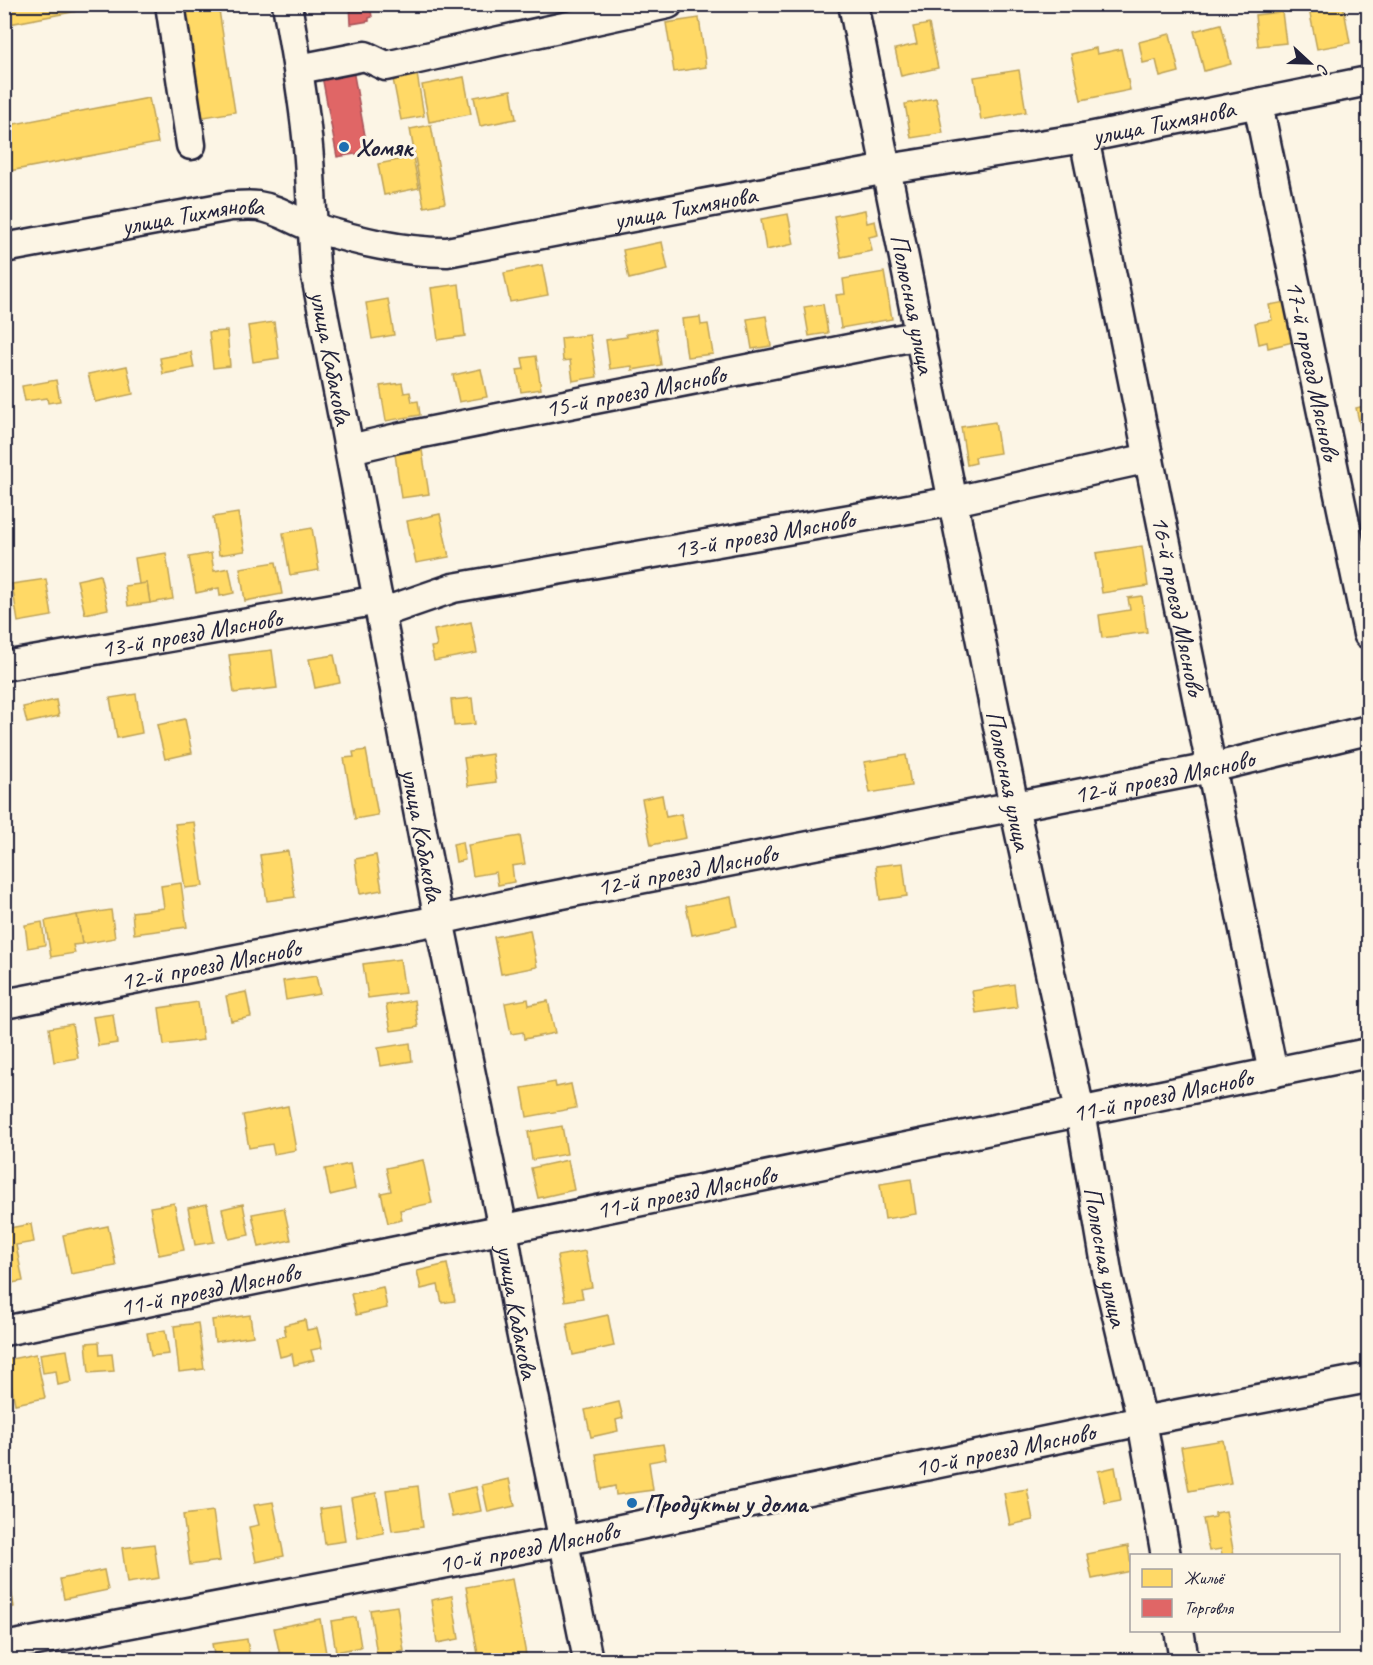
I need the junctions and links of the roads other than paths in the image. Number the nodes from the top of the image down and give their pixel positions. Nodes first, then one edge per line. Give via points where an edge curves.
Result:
1 (170, 4) edge
2 (287, 4) edge
3 (668, 4) edge
4 (853, 4) edge
5 (299, 69) junction
6 (1368, 81) edge
7 (1258, 104) junction
8 (1084, 138) junction
9 (191, 145) dead end
10 (887, 169) junction
11 (312, 227) junction
12 (4, 248) edge
13 (921, 335) junction
14 (350, 449) junction
15 (1149, 458) junction
16 (954, 501) junction
17 (380, 607) junction
18 (1368, 634) edge
19 (4, 666) edge
20 (1368, 730) edge
21 (1211, 768) junction
22 (1014, 806) junction
23 (439, 920) junction
24 (4, 1004) edge
25 (1368, 1053) edge
26 (1273, 1073) junction
27 (1080, 1111) junction
28 (503, 1229) junction
29 (4, 1331) edge
30 (1368, 1378) edge
31 (1142, 1421) junction
32 (563, 1541) junction
33 (1166, 1554) edge
34 (1179, 1632) edge
35 (4, 1647) edge
36 (588, 1660) edge
37 (1184, 1660) edge

1 - 9 street
2 - 5 street, улица Кабакова
3 - 5 street via 386,66 365,56
4 - 10 street, Полюсная улица
5 - 11 street, улица Кабакова via 309,147
6 - 7 street, улица Тихмянова
7 - 8 street, улица Тихмянова
7 - 18 street, 17-й проезд Мясново
8 - 10 street, улица Тихмянова
8 - 15 street, 16-й проезд Мясново
10 - 11 street, улица Тихмянова via 447,252 418,252
10 - 13 street, Полюсная улица
11 - 12 street, улица Тихмянова via 258,206 231,207
11 - 14 street, улица Кабакова via 316,276
13 - 14 street, 15-й проезд Мясново
13 - 16 street, Полюсная улица
14 - 17 street, улица Кабакова
15 - 16 street, 13-й проезд Мясново
15 - 21 street, 16-й проезд Мясново
16 - 17 street, 13-й проезд Мясново via 453,588
16 - 22 street, Полюсная улица
17 - 19 street, 13-й проезд Мясново
17 - 23 street, улица Кабакова
20 - 21 street, 12-й проезд Мясново
21 - 22 street, 12-й проезд Мясново
21 - 26 street, 16-й проезд Мясново
22 - 23 street, 12-й проезд Мясново
22 - 27 street, Полюсная улица
23 - 24 street, 12-й проезд Мясново
23 - 28 street, улица Кабакова
25 - 26 street, 11-й проезд Мясново
26 - 27 street, 11-й проезд Мясново
27 - 28 street, 11-й проезд Мясново
27 - 31 street, Полюсная улица via 1108,1277
28 - 29 street, 11-й проезд Мясново
28 - 32 street, улица Кабакова
30 - 31 street, 10-й проезд Мясново
31 - 32 street, 10-й проезд Мясново
31 - 33 street, Полюсная улица
32 - 35 street, 10-й проезд Мясново
32 - 36 street, улица Кабакова
34 - 37 street

